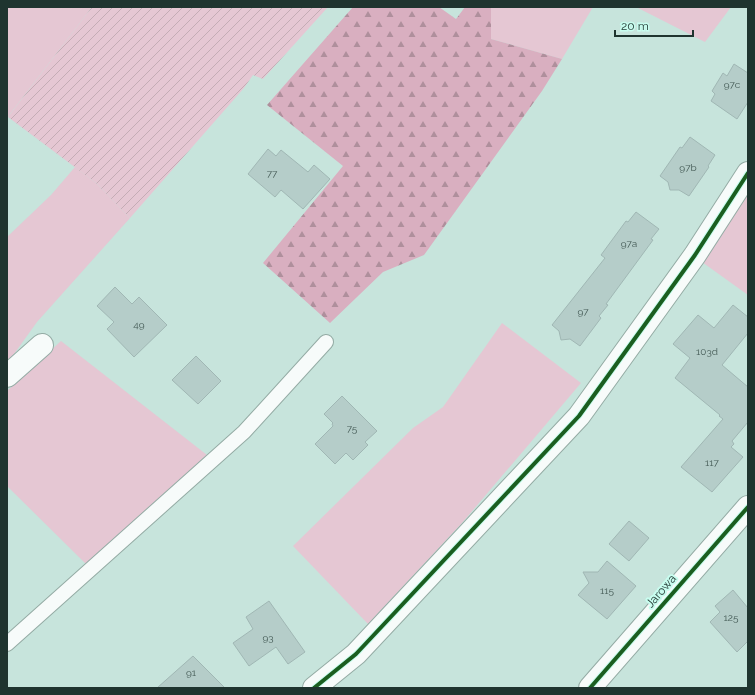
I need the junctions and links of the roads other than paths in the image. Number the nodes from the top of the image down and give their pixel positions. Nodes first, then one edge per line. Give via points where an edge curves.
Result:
1 (748, 173) edge
2 (326, 342) dead end
3 (42, 344) dead end
4 (7, 376) edge
5 (748, 507) edge
6 (7, 644) edge
7 (314, 688) edge
8 (590, 688) edge

1 - 7 street via 695,255 579,416 356,654
2 - 6 lane via 244,432
3 - 4 street
5 - 8 street, Jarowa

